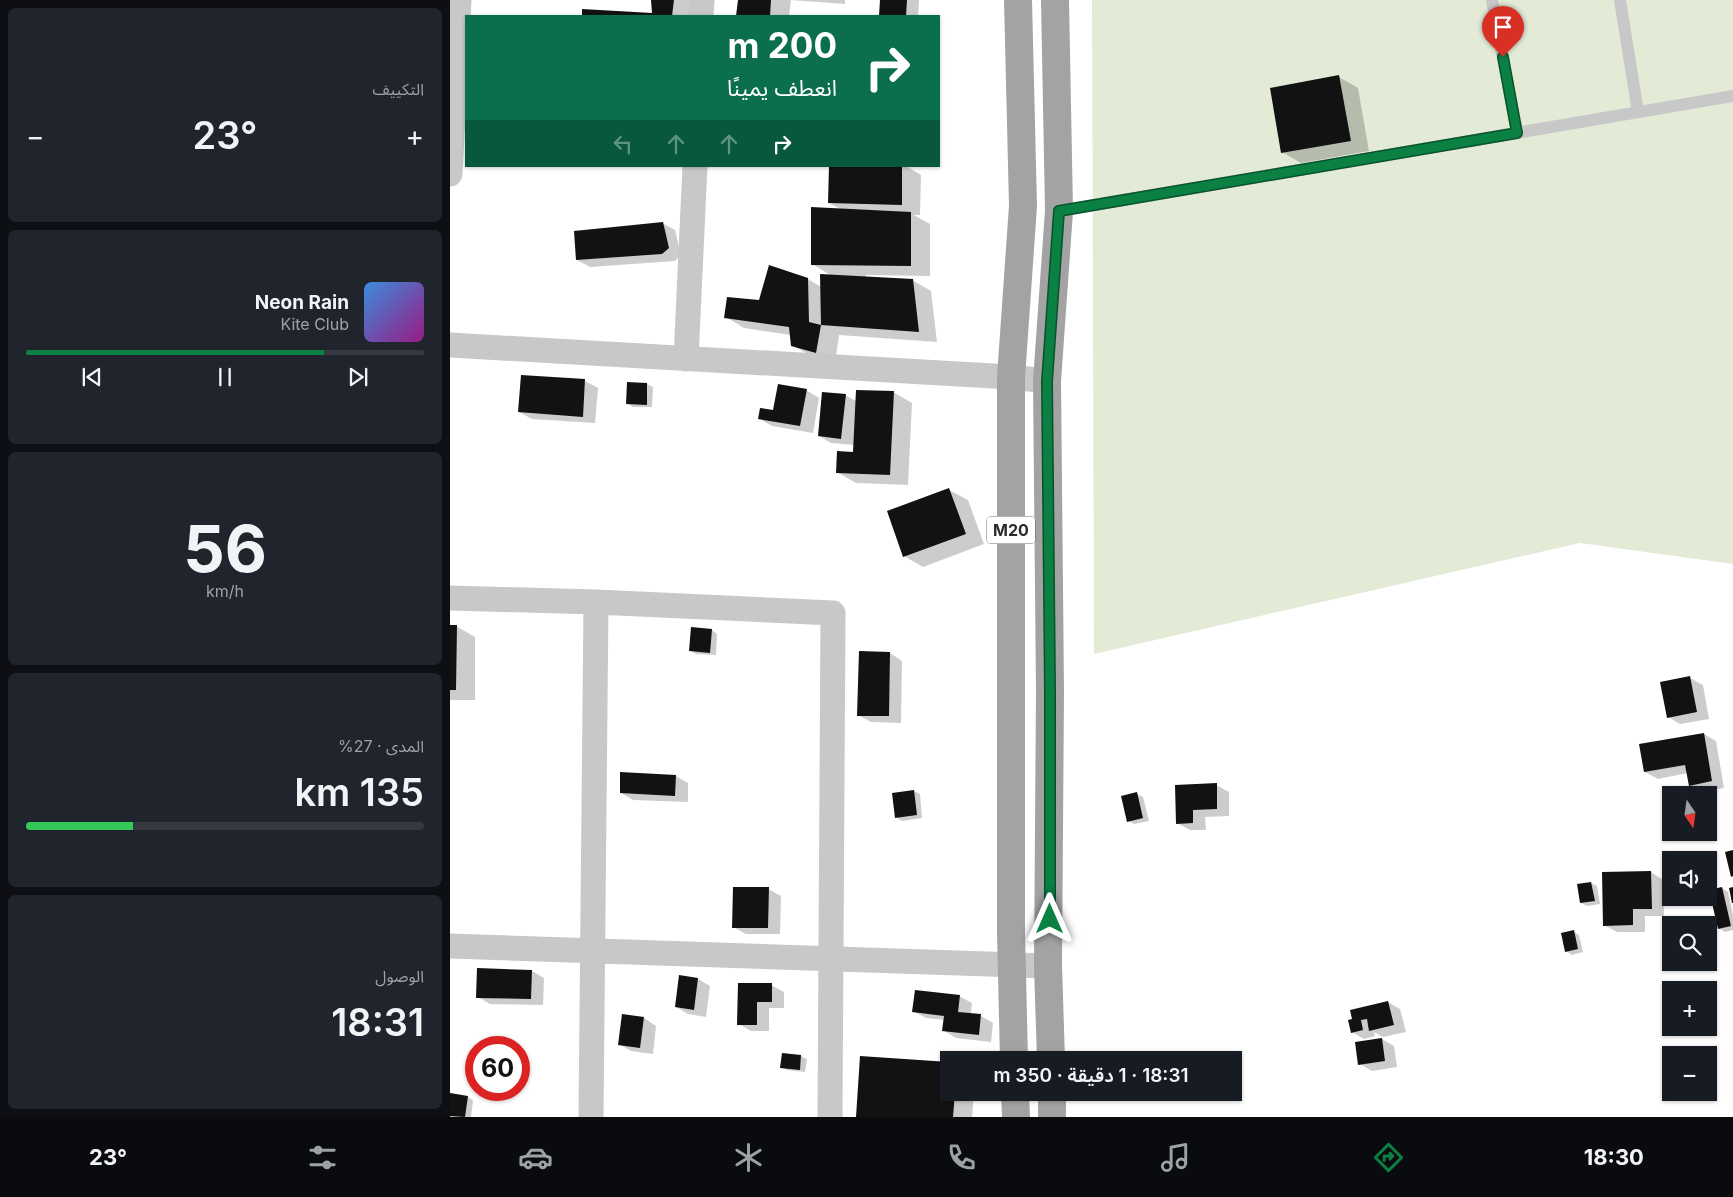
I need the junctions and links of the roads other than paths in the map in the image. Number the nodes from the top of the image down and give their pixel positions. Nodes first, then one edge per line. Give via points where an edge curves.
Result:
1 (459, 0) edge
2 (702, 0) edge
3 (1018, 0) edge
4 (1054, 0) edge
5 (1492, 0) edge
6 (1620, 0) edge
7 (701, 15) edge
8 (1733, 96) edge
9 (1638, 112) junction
10 (1517, 133) junction
11 (694, 167) edge
12 (450, 174) edge
13 (1059, 211) junction
14 (450, 345) edge
15 (686, 359) junction
16 (1011, 377) junction
17 (1047, 381) junction
18 (450, 598) edge
19 (596, 602) junction
20 (450, 946) edge
21 (593, 950) junction
22 (831, 959) junction
23 (1012, 965) junction
24 (1048, 966) junction
25 (1014, 1051) edge
26 (1051, 1051) edge
27 (1015, 1101) edge
28 (1052, 1101) edge
29 (591, 1117) edge
30 (830, 1117) edge
31 (1016, 1117) edge
32 (1052, 1117) edge

1 - 12 street
2 - 7 street
3 - 16 main road, M20 via 1023,206
4 - 13 main road, M20
5 - 10 lane
6 - 9 lane
8 - 9 lane
9 - 10 lane
10 - 13 lane
11 - 15 street
13 - 17 main road, M20
14 - 15 street
15 - 16 street
16 - 17 street
16 - 23 main road, M20
17 - 24 main road, M20
18 - 19 street
19 - 21 street
19 - 22 street via 833,613
20 - 21 street
21 - 22 street
21 - 29 street
22 - 23 street
22 - 30 street
23 - 24 street
23 - 25 main road, M20
24 - 26 main road, M20
27 - 31 main road
28 - 32 main road

